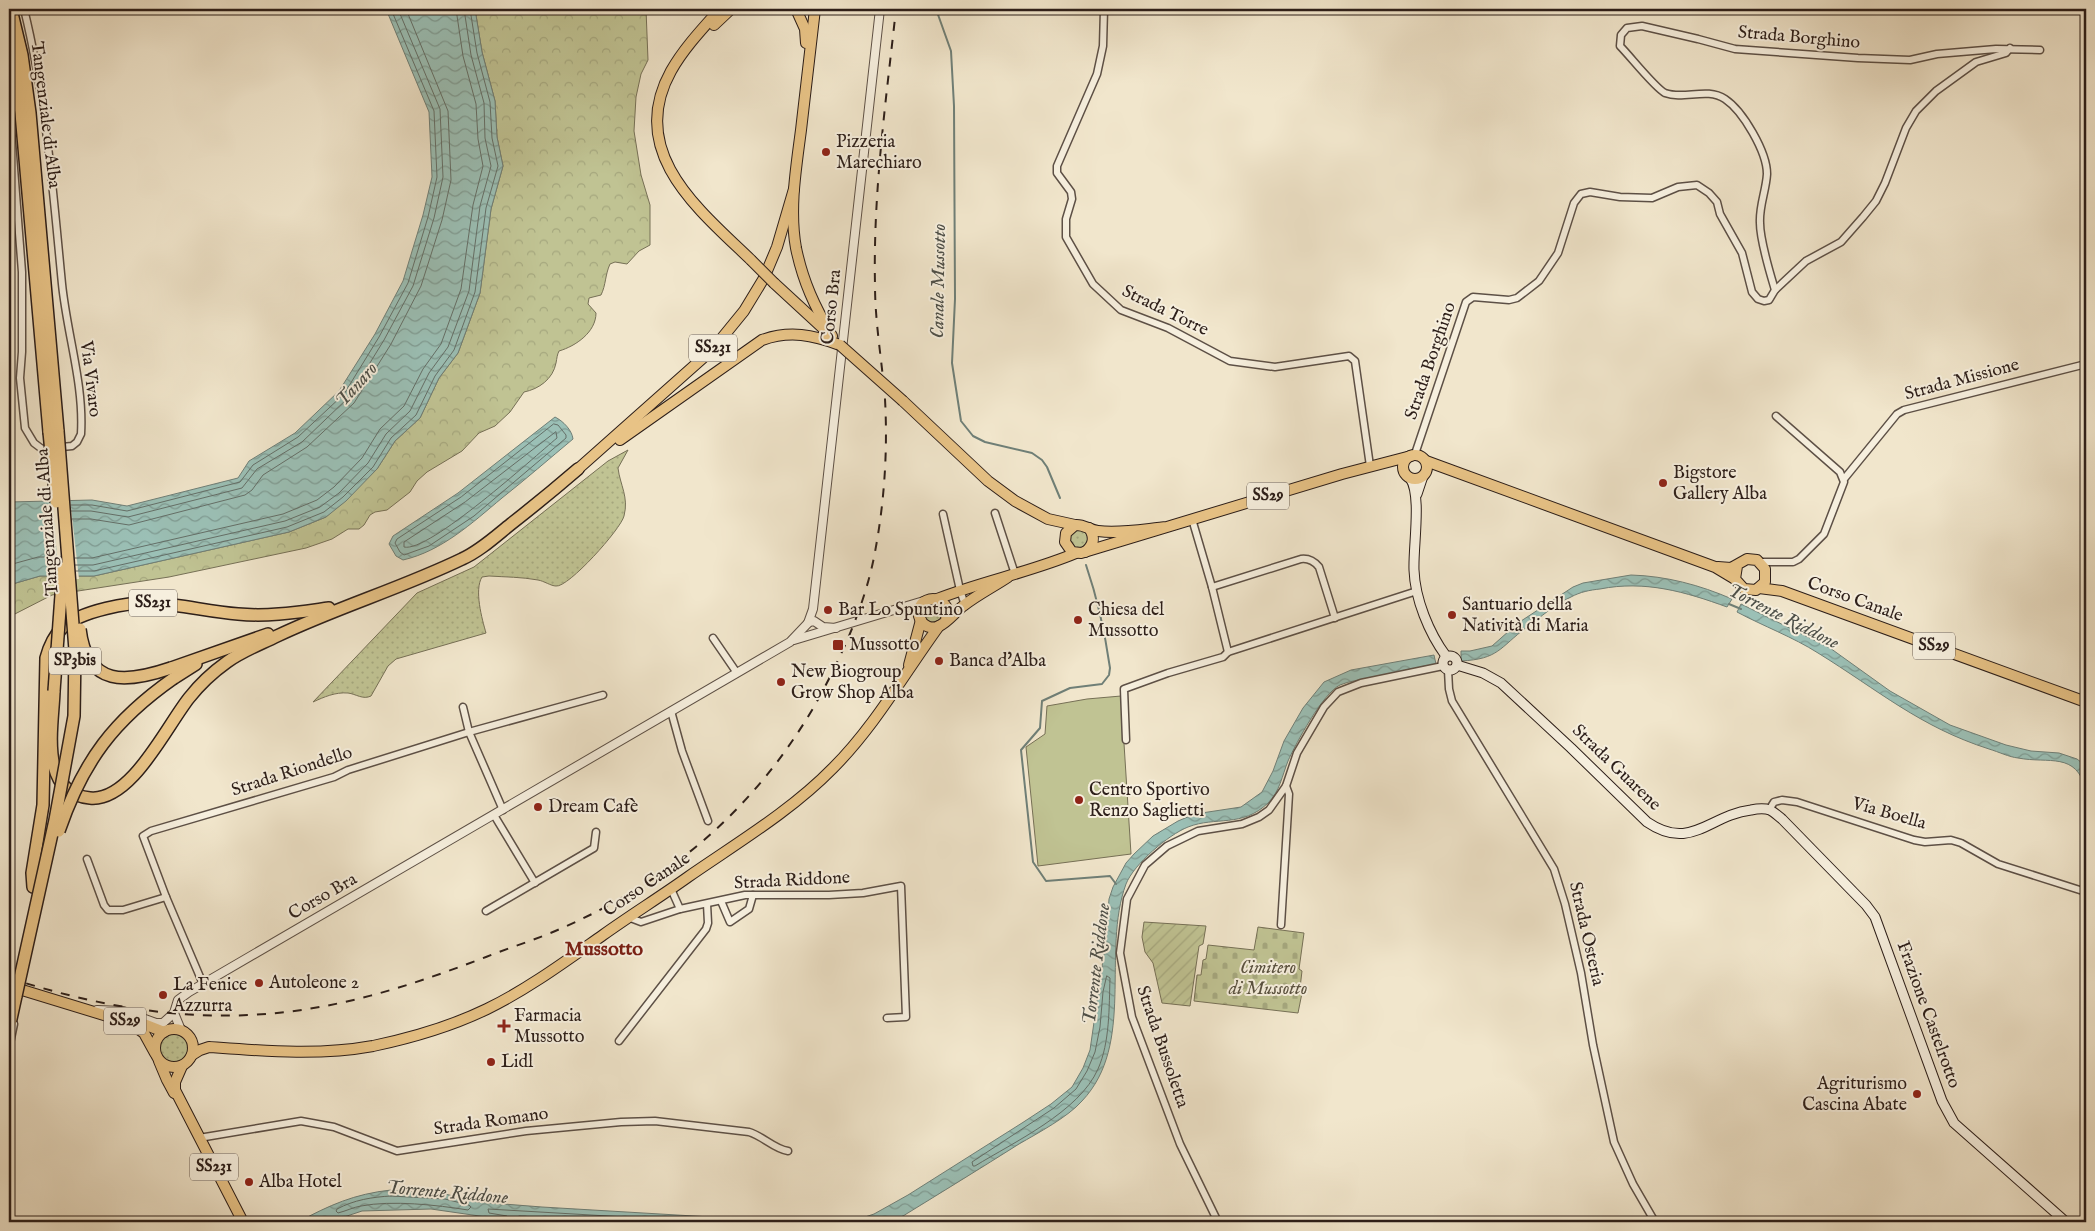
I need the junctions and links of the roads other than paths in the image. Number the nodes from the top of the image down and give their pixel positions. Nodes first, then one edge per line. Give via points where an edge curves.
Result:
1 (11, 9) edge
2 (24, 9) edge
3 (720, 9) edge
4 (731, 9) edge
5 (796, 9) edge
6 (815, 9) edge
7 (880, 9) edge
8 (1104, 9) edge
9 (9, 38) edge
10 (2010, 48) junction
11 (687, 49) junction
12 (2040, 50) dead end
13 (9, 103) edge
14 (802, 119) junction
15 (794, 189) junction
16 (1775, 290) junction
17 (834, 341) junction
18 (2086, 364) edge
19 (1776, 416) dead end
20 (54, 432) junction
21 (1413, 455) junction
22 (1426, 461) junction
23 (1370, 466) junction
24 (578, 469) junction
25 (1452, 470) junction
26 (1407, 474) junction
27 (1424, 475) junction
28 (1844, 479) junction
29 (1417, 496) junction
30 (995, 513) dead end
31 (943, 514) dead end
32 (1048, 519) junction
33 (1192, 519) junction
34 (1075, 525) junction
35 (1167, 527) junction
36 (1088, 528) junction
37 (1065, 539) junction
38 (1081, 552) junction
39 (1778, 561) junction
40 (1052, 562) junction
41 (1760, 562) junction
42 (1737, 566) junction
43 (1715, 567) junction
44 (63, 568) junction
45 (1012, 576) junction
46 (1766, 576) junction
47 (1735, 579) junction
48 (70, 584) junction
49 (1212, 587) junction
50 (1758, 588) junction
51 (960, 590) junction
52 (1782, 591) junction
53 (1417, 592) junction
54 (932, 599) junction
55 (346, 606) junction
56 (963, 606) junction
57 (905, 607) junction
58 (920, 617) junction
59 (1335, 618) junction
60 (304, 624) junction
61 (942, 624) junction
62 (813, 627) junction
63 (713, 638) dead end
64 (917, 650) junction
65 (1228, 652) junction
66 (1446, 656) junction
67 (1449, 667) junction
68 (172, 673) junction
69 (738, 673) junction
70 (603, 695) dead end
71 (2086, 702) edge
72 (463, 707) dead end
73 (671, 711) junction
74 (469, 732) junction
75 (1126, 740) dead end
76 (1286, 786) junction
77 (503, 810) junction
78 (1769, 810) junction
79 (494, 815) junction
80 (708, 821) dead end
81 (596, 832) dead end
82 (87, 859) dead end
83 (535, 883) junction
84 (36, 888) junction
85 (671, 889) junction
86 (2086, 892) edge
87 (753, 895) junction
88 (166, 897) junction
89 (721, 901) junction
90 (707, 904) junction
91 (680, 910) junction
92 (486, 911) dead end
93 (628, 917) junction
94 (1280, 925) dead end
95 (203, 984) junction
96 (9, 986) edge
97 (22, 990) junction
98 (9, 993) edge
99 (82, 1007) junction
100 (97, 1010) junction
101 (174, 1012) junction
102 (887, 1018) dead end
103 (9, 1028) edge
104 (181, 1030) junction
105 (164, 1032) junction
106 (190, 1038) junction
107 (619, 1041) dead end
108 (9, 1048) edge
109 (238, 1049) junction
110 (192, 1055) junction
111 (157, 1056) junction
112 (182, 1066) junction
113 (185, 1111) junction
114 (199, 1138) junction
115 (788, 1151) dead end
116 (243, 1222) edge
117 (1218, 1222) edge
118 (1655, 1222) edge
119 (2066, 1222) edge

1 - 20 highway, Tangenziale di Alba / SP3bis via 22,55 30,113
2 - 13 street, Via Vivaro via 41,98 67,320 79,383 81,434 72,446 42,449 28,436 24,420 20,378 22,272
3 - 11 main road
4 - 11 main road
5 - 14 main road via 806,40 801,81
6 - 14 main road, SS231
7 - 62 street, Corso Bra via 812,609
8 - 23 street, Strada Torre via 1103,46 1097,74 1057,166 1072,199 1064,228 1066,237 1084,270 1093,284 1121,310 1168,328 1230,361 1275,367 1349,356 1355,361
9 - 20 highway, Tangenziale di Alba / SP3bis via 21,113
10 - 12 street, Strada Borghino
10 - 16 street via 2006,53 1976,62 1936,91 1916,111 1876,201 1841,242 1806,261
10 - 16 street, Strada Borghino via 1937,54 1910,60 1858,58 1735,49 1642,26 1627,28 1621,35 1620,46 1657,88 1666,93 1714,94 1726,100 1737,110 1757,141 1767,172 1760,224
11 - 17 main road, bridge via 669,74 659,103 658,138 666,165 688,199
14 - 15 main road, SS231
15 - 17 main road via 796,246 802,274
15 - 24 main road, SS231 via 777,247 764,278 744,311 713,349
16 - 21 street, Strada Borghino via 1769,300 1764,301 1752,292 1742,253 1720,214 1717,202 1697,185 1678,187 1652,198 1590,192 1581,194 1574,203 1558,253 1539,281 1516,298 1473,297 1466,302
17 - 24 main road via 795,334 762,340
17 - 32 main road, bridge via 988,481 1029,510
18 - 28 street, Strada Missione via 1904,410 1897,414
19 - 28 street
20 - 44 highway, Tangenziale di Alba / SP3bis, bridge
20 - 48 highway, Tangenziale di Alba / SP3bis, bridge
21 - 22 main road via 1422,456
21 - 23 main road, Corso Canale
21 - 26 main road via 1404,463
22 - 25 main road, Corso Canale
22 - 27 main road via 1428,467
23 - 26 main road, Corso Canale via 1392,466
23 - 33 main road, Corso Canale / SS29
24 - 55 highway, SS231 via 465,558
25 - 27 main road, Corso Canale
25 - 43 main road, Corso Canale
26 - 27 main road via 1417,479
26 - 29 main road
27 - 29 main road
28 - 39 street, Strada Missione via 1821,538 1798,560
29 - 53 main road via 1414,571
30 - 45 street
31 - 51 street
32 - 34 main road
32 - 37 main road
33 - 35 main road, Corso Canale / SS29
33 - 49 street
34 - 36 main road
34 - 37 main road via 1068,530
35 - 36 main road, Corso Canale / SS29 via 1116,532
35 - 38 main road, Corso Canale / SS29
36 - 38 main road via 1093,541 1089,549
37 - 38 main road via 1069,549
37 - 40 main road
38 - 40 main road, Corso Canale / SS29
39 - 41 street, Strada Missione
39 - 46 street
40 - 45 main road, Corso Canale / SS29
41 - 42 main road, Corso Canale via 1747,559
41 - 46 main road, Corso Canale
42 - 43 main road, Corso Canale
42 - 47 main road
43 - 47 main road, Corso Canale
44 - 60 highway, bridge via 51,760 62,785 79,796 102,798 113,794 132,779 188,699 215,671 242,653
44 - 84 highway, Tangenziale di Alba / SP3bis, bridge via 68,649 66,716
45 - 51 main road, Corso Canale / SS29
45 - 56 main road, Corso Canale / SS29
46 - 50 main road
46 - 52 main road, Corso Canale / SS29
47 - 50 main road, Corso Canale via 1744,589
48 - 68 highway, bridge via 81,638 94,665 110,676 128,679
48 - 84 highway, Tangenziale di Alba / SP3bis, bridge via 76,650 74,716
49 - 59 street via 1308,559 1319,567
49 - 65 street
50 - 52 main road, Corso Canale / SS29
51 - 54 main road, Corso Canale / SS29
51 - 56 street
52 - 71 main road, Corso Canale / SS29
53 - 59 street
53 - 66 main road via 1435,641
54 - 57 street
54 - 58 main road via 921,606
54 - 61 main road via 947,608
55 - 60 highway, SS231
55 - 84 highway, SS231 via 267,616 155,603 102,610 63,627 49,646 46,658 43,805 32,873
56 - 61 main road, Corso Canale / SS29
57 - 58 street via 915,610
57 - 62 street via 836,628
58 - 61 main road via 927,626
58 - 64 main road, Corso Canale / SS29
59 - 65 street
60 - 68 highway, SS231 via 238,643
61 - 64 main road, Corso Canale / SS29
62 - 69 street, Corso Bra
63 - 69 street
64 - 85 main road, Corso Canale / SS29 via 905,676 865,734 832,770 774,818
65 - 75 street via 1223,657 1168,672 1124,689
66 - 67 main road via 1443,660
66 - 67 main road via 1455,657 1457,661
67 - 76 street, Strada Bussoletta via 1361,683 1338,692 1327,703 1298,753
67 - 78 main road, Strada Guarene via 1488,675 1501,683 1659,831 1684,834 1742,811
67 - 118 street, Strada Osteria via 1449,689 1459,714 1554,869 1581,973 1614,1142 1628,1175
68 - 84 highway, SS231, bridge via 128,715 96,753 68,804 47,877
69 - 73 street, Corso Bra
70 - 74 street, Strada Riondello
72 - 74 street
73 - 77 street, Corso Bra
73 - 80 street
74 - 77 street
74 - 88 street, Strada Riondello via 334,777 151,831 143,836
76 - 94 street, Strada Bussoletta via 1289,794
76 - 117 street, Strada Bussoletta via 1273,805 1259,817 1242,824 1198,831 1157,854 1146,865 1127,899 1120,954 1132,1017 1180,1144
77 - 79 street, Corso Bra
78 - 86 street, Via Boella via 1774,802 1797,802 1914,840 1951,840 1998,864
78 - 119 main road, Frazione Castelrotto via 1800,836 1875,917 1942,1101 1954,1123
79 - 83 street
79 - 95 street, Corso Bra
81 - 83 street via 594,848
82 - 88 street via 108,910 123,910
83 - 92 street
84 - 98 highway, Tangenziale di Alba / SS231
84 - 103 highway, Tangenziale di Alba / SS231, bridge
85 - 91 street
85 - 93 main road, Corso Canale / SS29
87 - 89 street, Strada Riddone
87 - 89 street via 749,909 730,922
87 - 102 street, Strada Riddone via 862,893 901,886 906,1018
88 - 95 street, Strada Riondello
89 - 90 street, Strada Riddone
90 - 91 street, Strada Riddone
90 - 107 street via 706,929
91 - 93 street, Strada Riddone via 641,922
93 - 109 main road, Corso Canale / SS29 via 508,998 436,1029 399,1040 342,1050 296,1053
95 - 101 street, Corso Bra via 178,1000
96 - 97 main road, SS29
97 - 99 main road, SS29
97 - 108 street
99 - 100 main road, SS29
99 - 111 main road, SS29 via 138,1028
100 - 101 street, Corso Bra via 123,1012 159,1024 166,1022
100 - 105 main road, SS29
101 - 104 street
104 - 105 main road, SS29
104 - 106 main road, SS29
105 - 111 main road, SS29 via 156,1043
106 - 109 main road, Corso Canale / SS29
106 - 110 main road
109 - 110 main road, Corso Canale / SS29 via 209,1047
110 - 112 main road, SS29
111 - 112 main road via 169,1067
111 - 113 main road, SS231
112 - 113 main road, SS231 via 175,1090
113 - 114 main road, SS231
114 - 115 street, Strada Romano via 301,1121 334,1127 397,1151 526,1130 655,1121 749,1132
114 - 116 main road, SS231

